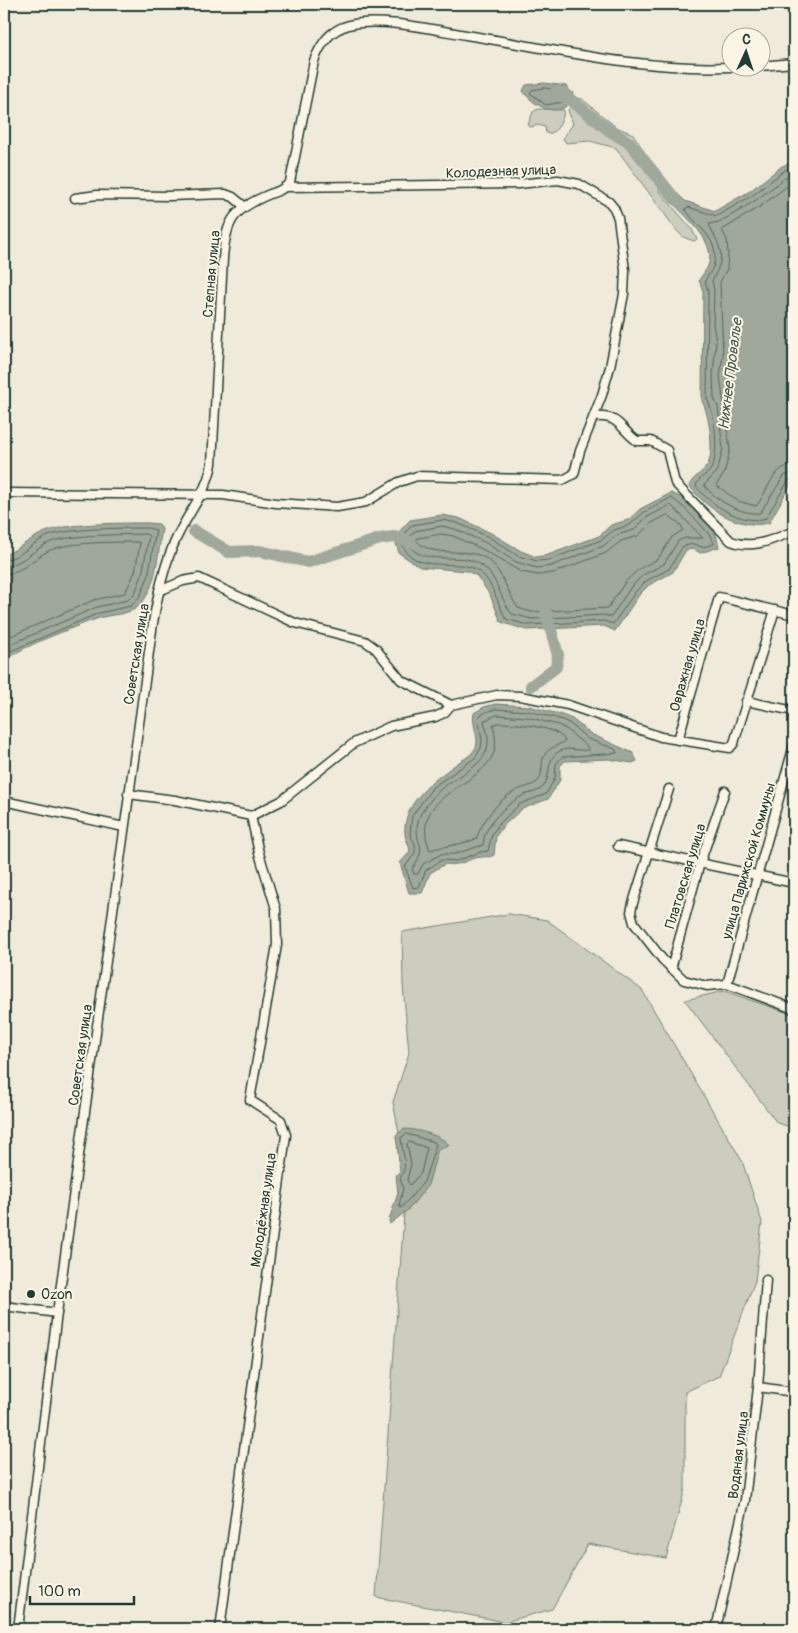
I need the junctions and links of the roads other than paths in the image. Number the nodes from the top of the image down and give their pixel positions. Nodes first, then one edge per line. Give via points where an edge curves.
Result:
1 (794, 63) edge
2 (770, 65) edge
3 (720, 67) edge
4 (286, 187) junction
5 (75, 198) dead end
6 (244, 206) junction
7 (594, 417) junction
8 (4, 493) edge
9 (202, 495) junction
10 (794, 530) edge
11 (159, 591) junction
12 (775, 610) junction
13 (794, 615) edge
14 (746, 701) junction
15 (451, 705) junction
16 (794, 712) edge
17 (678, 740) junction
18 (794, 745) edge
19 (669, 789) dead end
20 (725, 791) dead end
21 (128, 794) junction
22 (4, 801) edge
23 (251, 816) junction
24 (124, 827) junction
25 (618, 846) dead end
26 (650, 852) junction
27 (700, 864) junction
28 (757, 876) junction
29 (794, 883) edge
30 (671, 969) junction
31 (727, 984) junction
32 (794, 1009) edge
33 (766, 1280) dead end
34 (4, 1306) edge
35 (57, 1313) junction
36 (758, 1387) junction
37 (794, 1392) edge
38 (18, 1629) edge
39 (220, 1629) edge
40 (716, 1629) edge

1 - 2 street
3 - 4 street via 604,58 380,24 350,25 329,35 314,61 293,171
4 - 6 street, Степная улица
4 - 7 street, Колодезная улица via 509,184 558,180 579,184 609,202 618,218 625,282 610,368
5 - 6 street via 225,194
6 - 9 street, Степная улица via 230,221 224,240 213,456 210,476
7 - 9 street via 580,451 577,469 571,478 563,480 417,476 399,482 366,502 337,507
7 - 10 street via 610,418 637,441 651,441 667,450 675,483 731,541 760,544
8 - 9 street
9 - 11 street, Советская улица via 177,536
11 - 15 street via 199,578 295,623 354,637 376,649 401,680
11 - 21 street, Советская улица
12 - 13 street
12 - 14 street
12 - 17 street, Овражная улица via 719,597
14 - 16 street
14 - 17 street via 730,748
15 - 17 street via 497,695 543,700 568,705 644,733
15 - 23 street via 435,717 391,726 354,743 281,801
18 - 28 street, улица Парижской Коммуны
19 - 26 street
20 - 27 street, Платовская улица
21 - 23 street
21 - 24 street, Советская улица
22 - 24 street
23 - 39 street, Молодёжная улица via 258,853 276,909 277,945 250,1100 281,1120 286,1135
24 - 35 street, Советская улица
25 - 26 street
26 - 27 street
26 - 30 street via 631,912 634,923
27 - 28 street
27 - 30 street, Платовская улица
28 - 29 street
28 - 31 street, улица Парижской Коммуны
30 - 31 street via 684,980 697,985
31 - 32 street
33 - 36 street, Водяная улица
34 - 35 street
35 - 38 street, Советская улица
36 - 37 street
36 - 40 street, Водяная улица via 745,1500

